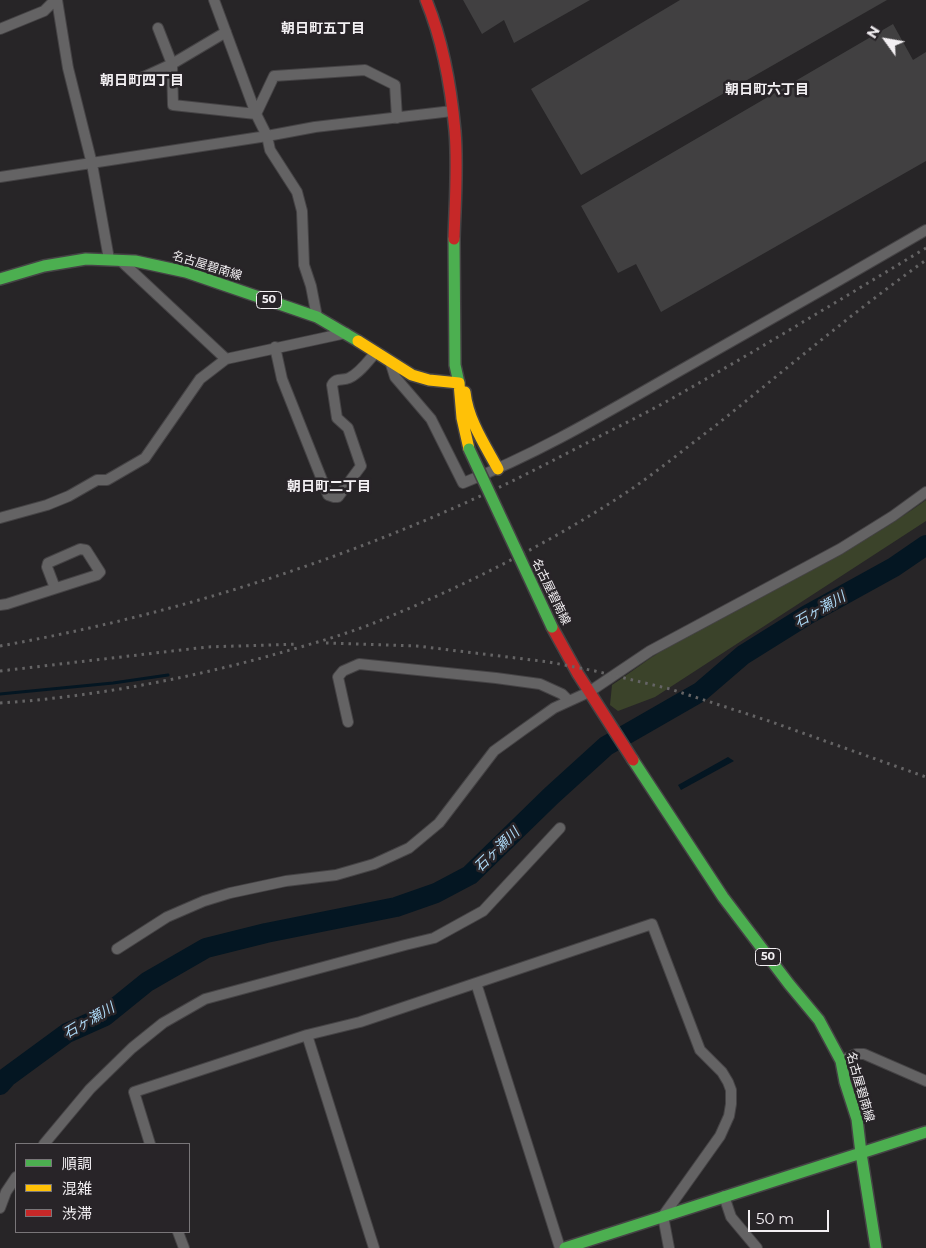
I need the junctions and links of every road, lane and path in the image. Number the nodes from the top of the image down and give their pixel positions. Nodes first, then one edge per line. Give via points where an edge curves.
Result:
1 (56, 0) edge
2 (214, 0) edge
3 (426, 0) edge
4 (158, 28) dead end
5 (0, 29) edge
6 (226, 32) junction
7 (172, 64) junction
8 (137, 80) dead end
9 (452, 111) junction
10 (256, 114) junction
11 (397, 118) junction
12 (267, 136) junction
13 (92, 164) junction
14 (0, 177) edge
15 (926, 230) edge
16 (114, 259) junction
17 (0, 279) edge
18 (454, 305) junction
19 (316, 317) junction
20 (346, 333) junction
21 (275, 347) junction
22 (376, 352) junction
23 (226, 359) junction
24 (390, 361) junction
25 (459, 384) junction
26 (498, 469) junction
27 (926, 492) edge
28 (0, 518) edge
29 (55, 588) junction
30 (0, 605) edge
31 (589, 692) junction
32 (569, 701) junction
33 (348, 722) dead end
34 (560, 828) dead end
35 (117, 949) dead end
36 (476, 983) junction
37 (307, 1035) junction
38 (841, 1062) junction
39 (926, 1081) edge
40 (926, 1132) edge
41 (45, 1143) edge
42 (150, 1143) edge
43 (861, 1153) junction
44 (15, 1178) edge
45 (724, 1196) junction
46 (0, 1208) edge
47 (663, 1216) junction
48 (178, 1233) edge
49 (184, 1248) edge
50 (374, 1248) edge
51 (560, 1248) edge
52 (565, 1248) edge
53 (669, 1248) edge
54 (757, 1248) edge
55 (876, 1248) edge

1 - 5 street via 44,12
1 - 13 street via 68,68
2 - 6 street
3 - 9 main road via 436,22
4 - 7 street
6 - 7 street
6 - 10 street
7 - 8 street
7 - 10 street via 173,105
9 - 11 street
9 - 18 main road via 455,132
10 - 11 street via 274,76 365,70 395,85
10 - 12 street
11 - 12 street
12 - 13 street
12 - 19 street via 270,150 297,192 302,211 304,265 312,286
13 - 14 street
13 - 16 street
15 - 26 street via 564,436
16 - 17 main road, 名古屋碧南線 / 50 via 86,259 44,266
16 - 19 main road, 名古屋碧南線 / 50 via 186,272
16 - 23 street
18 - 25 main road via 455,365
18 - 26 main road via 461,328 465,400
19 - 20 main road, 名古屋碧南線 / 50
20 - 21 street
20 - 22 main road, 名古屋碧南線 / 50
21 - 22 street via 282,379 328,495 334,498 361,466 348,428 338,418 333,382 349,378
21 - 23 street
22 - 24 main road, 名古屋碧南線 / 50
23 - 28 street via 200,379 145,458 107,480 97,480 69,496
24 - 25 main road, 名古屋碧南線 / 50 via 412,375
24 - 26 street via 395,377 432,419 463,483
25 - 31 main road, 名古屋碧南線 / 50, bridge via 469,450 552,627
27 - 31 street via 840,549 650,651
29 - 29 street via 100,572 86,550 80,549 48,563
29 - 30 street
31 - 32 street
31 - 38 main road, 名古屋碧南線 / 50 via 723,897 819,1020
32 - 33 street via 540,684 359,664 338,677
32 - 35 street via 494,751 439,823 409,848 374,864 336,875 286,880 204,901 167,917
34 - 41 street via 482,911 434,938 205,999 164,1023 132,1048 90,1089
36 - 37 street via 360,1022
36 - 47 street via 652,924 700,1050 728,1082 732,1104 720,1136
36 - 51 street
37 - 42 street via 134,1092
37 - 50 street
38 - 39 street via 856,1054 864,1054
38 - 43 main road, 名古屋碧南線 / 50 via 857,1119
40 - 43 main road
43 - 45 main road
43 - 55 main road, 名古屋碧南線
44 - 46 street
45 - 47 main road
45 - 54 street via 731,1217
47 - 52 main road
47 - 53 street
48 - 49 street

